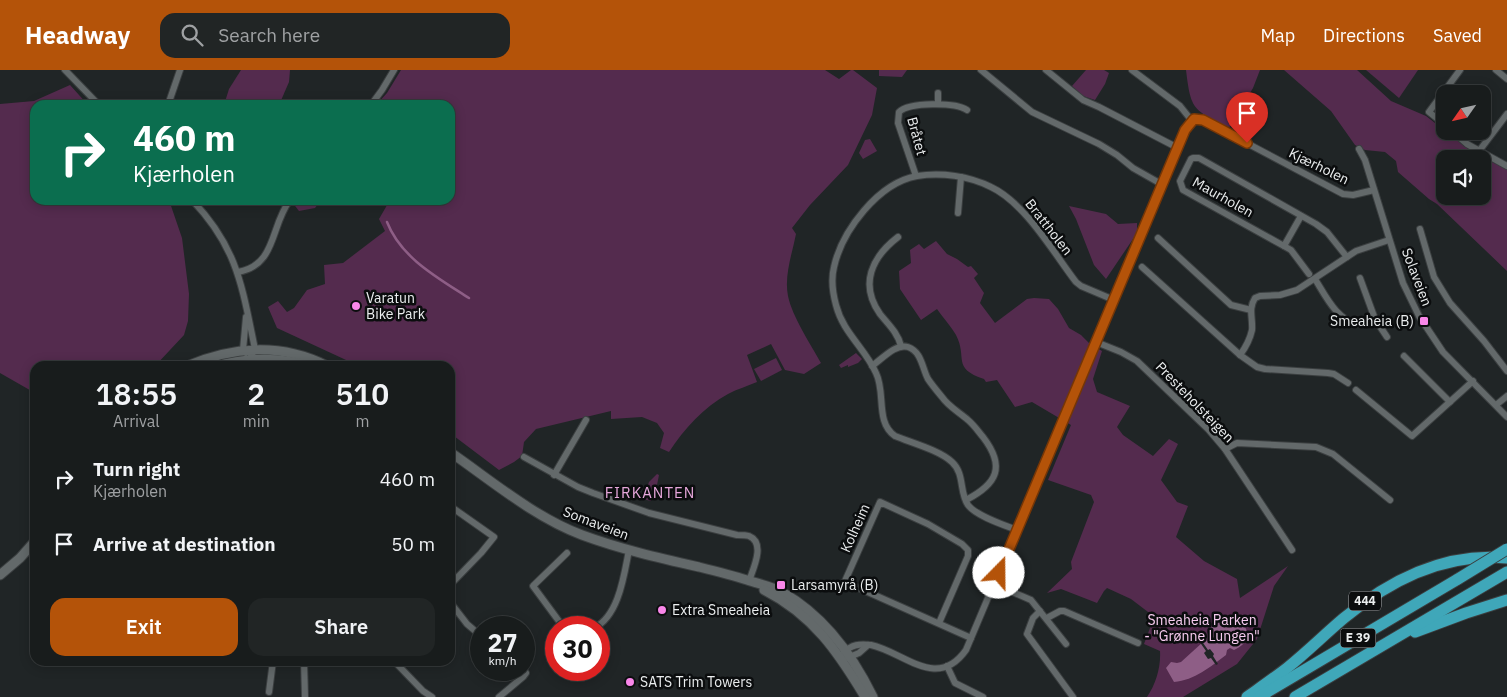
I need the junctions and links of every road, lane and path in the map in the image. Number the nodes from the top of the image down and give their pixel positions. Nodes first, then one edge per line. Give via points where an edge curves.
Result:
1 (65, 70) edge
2 (180, 70) edge
3 (394, 70) edge
4 (981, 70) edge
5 (1046, 70) edge
6 (1132, 70) edge
7 (1460, 70) edge
8 (1496, 70) edge
9 (1507, 79) edge
10 (1449, 85) edge
11 (938, 93) dead end
12 (94, 100) edge
13 (170, 100) edge
14 (375, 100) edge
15 (1436, 103) edge
16 (938, 104) junction
17 (967, 110) dead end
18 (1507, 114) edge
19 (1436, 118) edge
20 (1192, 121) junction
21 (1464, 140) edge
22 (1178, 148) junction
23 (1359, 148) dead end
24 (1477, 150) edge
25 (1479, 150) edge
26 (1491, 158) edge
27 (1507, 166) edge
28 (916, 176) junction
29 (961, 177) junction
30 (1163, 185) junction
31 (1374, 190) junction
32 (196, 205) edge
33 (287, 205) edge
34 (958, 213) dead end
35 (1301, 216) junction
36 (1420, 229) dead end
37 (898, 237) dead end
38 (1158, 238) dead end
39 (1389, 240) junction
40 (1284, 246) junction
41 (1347, 257) junction
42 (1142, 267) dead end
43 (238, 272) junction
44 (1309, 274) dead end
45 (1360, 278) dead end
46 (1315, 280) junction
47 (1114, 300) junction
48 (1251, 310) junction
49 (247, 313) junction
50 (1376, 319) junction
51 (1387, 337) dead end
52 (1096, 342) junction
53 (901, 346) junction
54 (255, 349) junction
55 (243, 350) junction
56 (1240, 355) junction
57 (1404, 356) dead end
58 (249, 360) junction
59 (199, 361) edge
60 (243, 361) edge
61 (279, 361) edge
62 (314, 361) edge
63 (872, 366) junction
64 (1507, 371) edge
65 (1473, 381) junction
66 (1348, 383) dead end
67 (1356, 390) dead end
68 (1507, 396) edge
69 (1450, 402) junction
70 (1496, 406) junction
71 (1507, 417) edge
72 (586, 420) dead end
73 (1225, 449) junction
74 (455, 455) edge
75 (524, 457) dead end
76 (554, 475) junction
77 (966, 500) junction
78 (1390, 500) dead end
79 (455, 510) edge
80 (1017, 530) junction
81 (30, 545) edge
82 (27, 548) junction
83 (1507, 549) edge
84 (629, 550) junction
85 (1292, 550) dead end
86 (567, 553) dead end
87 (1507, 558) edge
88 (0, 568) edge
89 (1504, 573) edge
90 (0, 575) edge
91 (455, 579) edge
92 (749, 581) junction
93 (994, 584) junction
94 (1507, 600) edge
95 (455, 609) edge
96 (1040, 611) junction
97 (555, 616) edge
98 (608, 616) edge
99 (1047, 618) junction
100 (940, 623) junction
101 (470, 627) edge
102 (1403, 634) junction
103 (972, 638) junction
104 (1138, 643) dead end
105 (1066, 644) dead end
106 (845, 656) junction
107 (272, 666) edge
108 (304, 666) edge
109 (399, 666) edge
110 (947, 666) junction
111 (518, 681) edge
112 (269, 692) dead end
113 (305, 697) edge
114 (432, 697) edge
115 (499, 697) edge
116 (865, 697) edge
117 (873, 697) edge
118 (983, 697) edge
119 (1073, 697) edge
120 (1247, 697) edge
121 (1258, 697) edge
122 (1295, 697) edge

1 - 12 street
2 - 13 street
3 - 14 street
4 - 30 street via 1032,112 1099,144 1138,172
5 - 22 street via 1083,100
6 - 20 street via 1180,106
7 - 10 street
8 - 9 street
11 - 16 street
15 - 19 street via 1429,112
16 - 17 street, Bråtet
16 - 28 street, Bråtet via 902,109 898,115
18 - 25 street
20 - 22 street
20 - 31 street, Kjærholen via 1203,120 1343,194
21 - 24 street
22 - 30 street
23 - 31 street, Solaveien
26 - 27 street
28 - 29 street, Brattholen
28 - 63 street, Brattholen via 878,196 844,241 834,269 834,293 840,318
29 - 34 street
29 - 47 street, Brattholen via 990,186 1011,200 1076,282
30 - 47 street
31 - 39 street, Solaveien
32 - 43 street via 218,232
33 - 43 street via 264,258 249,270
35 - 40 street
35 - 40 street, Maurholen via 1199,158 1189,162 1180,181 1183,190
35 - 41 street, Maurholen via 1327,232
36 - 64 street via 1434,277 1450,303
37 - 53 street via 876,257 870,287 875,305
38 - 48 street via 1232,305
39 - 41 street
39 - 65 street, Solaveien via 1403,283 1419,316 1444,352
40 - 44 street, Maurholen via 1291,250
41 - 46 street
42 - 56 street
43 - 49 street
45 - 50 street
46 - 48 street via 1291,293 1260,296 1253,302
46 - 50 street via 1342,316 1359,324
47 - 52 street
48 - 56 street via 1252,328
49 - 54 street
49 - 55 street
50 - 51 street
52 - 73 street, Presteholsteigen via 1137,361
52 - 80 street
53 - 63 street
53 - 77 street via 917,353 928,378 941,396 969,420 994,454 997,465 993,478
54 - 55 main road
54 - 58 street
54 - 62 main road via 287,352
55 - 58 street
55 - 59 main road
56 - 66 street via 1265,369 1334,374
57 - 69 street
58 - 60 main road
58 - 61 main road
63 - 77 street, Brattholen via 881,389 883,419 888,429 895,436 951,461 959,471
65 - 69 street
65 - 70 street, Solaveien
67 - 69 street via 1412,436
68 - 70 street
70 - 71 street, Solaveien
72 - 76 street
73 - 78 street via 1245,443 1326,450
73 - 85 street, Presteholsteigen
74 - 84 main road, Somaveien via 560,526
75 - 76 street, Somaveien
76 - 92 street, Somaveien via 649,513 748,536 758,546
77 - 80 street via 978,513
79 - 91 street via 494,538
80 - 93 street
81 - 82 main road
82 - 88 main road
82 - 90 main road
83 - 121 highway, E 39, bridge
84 - 92 main road, Somaveien
84 - 98 street via 614,609
86 - 97 street via 533,586
87 - 120 highway, 444 via 1453,560 1408,575 1363,602 1288,668
89 - 102 highway, E 39
92 - 106 main road, Somaveien via 804,616
93 - 96 street via 1031,600
93 - 103 street
94 - 102 highway via 1421,631
95 - 101 street
96 - 99 street
96 - 119 street via 1033,618 1027,634
99 - 104 street via 1064,611
99 - 105 street
100 - 100 street, Kolheim via 846,580 880,502 928,524 968,550
100 - 103 street, Kolheim
102 - 122 highway, E 39
103 - 110 street via 962,656
106 - 110 street via 868,645 923,667
106 - 116 main road, Somaveien
106 - 117 main road, Somaveien
107 - 112 street
108 - 113 street
109 - 114 street
110 - 118 street via 955,683
111 - 115 street

